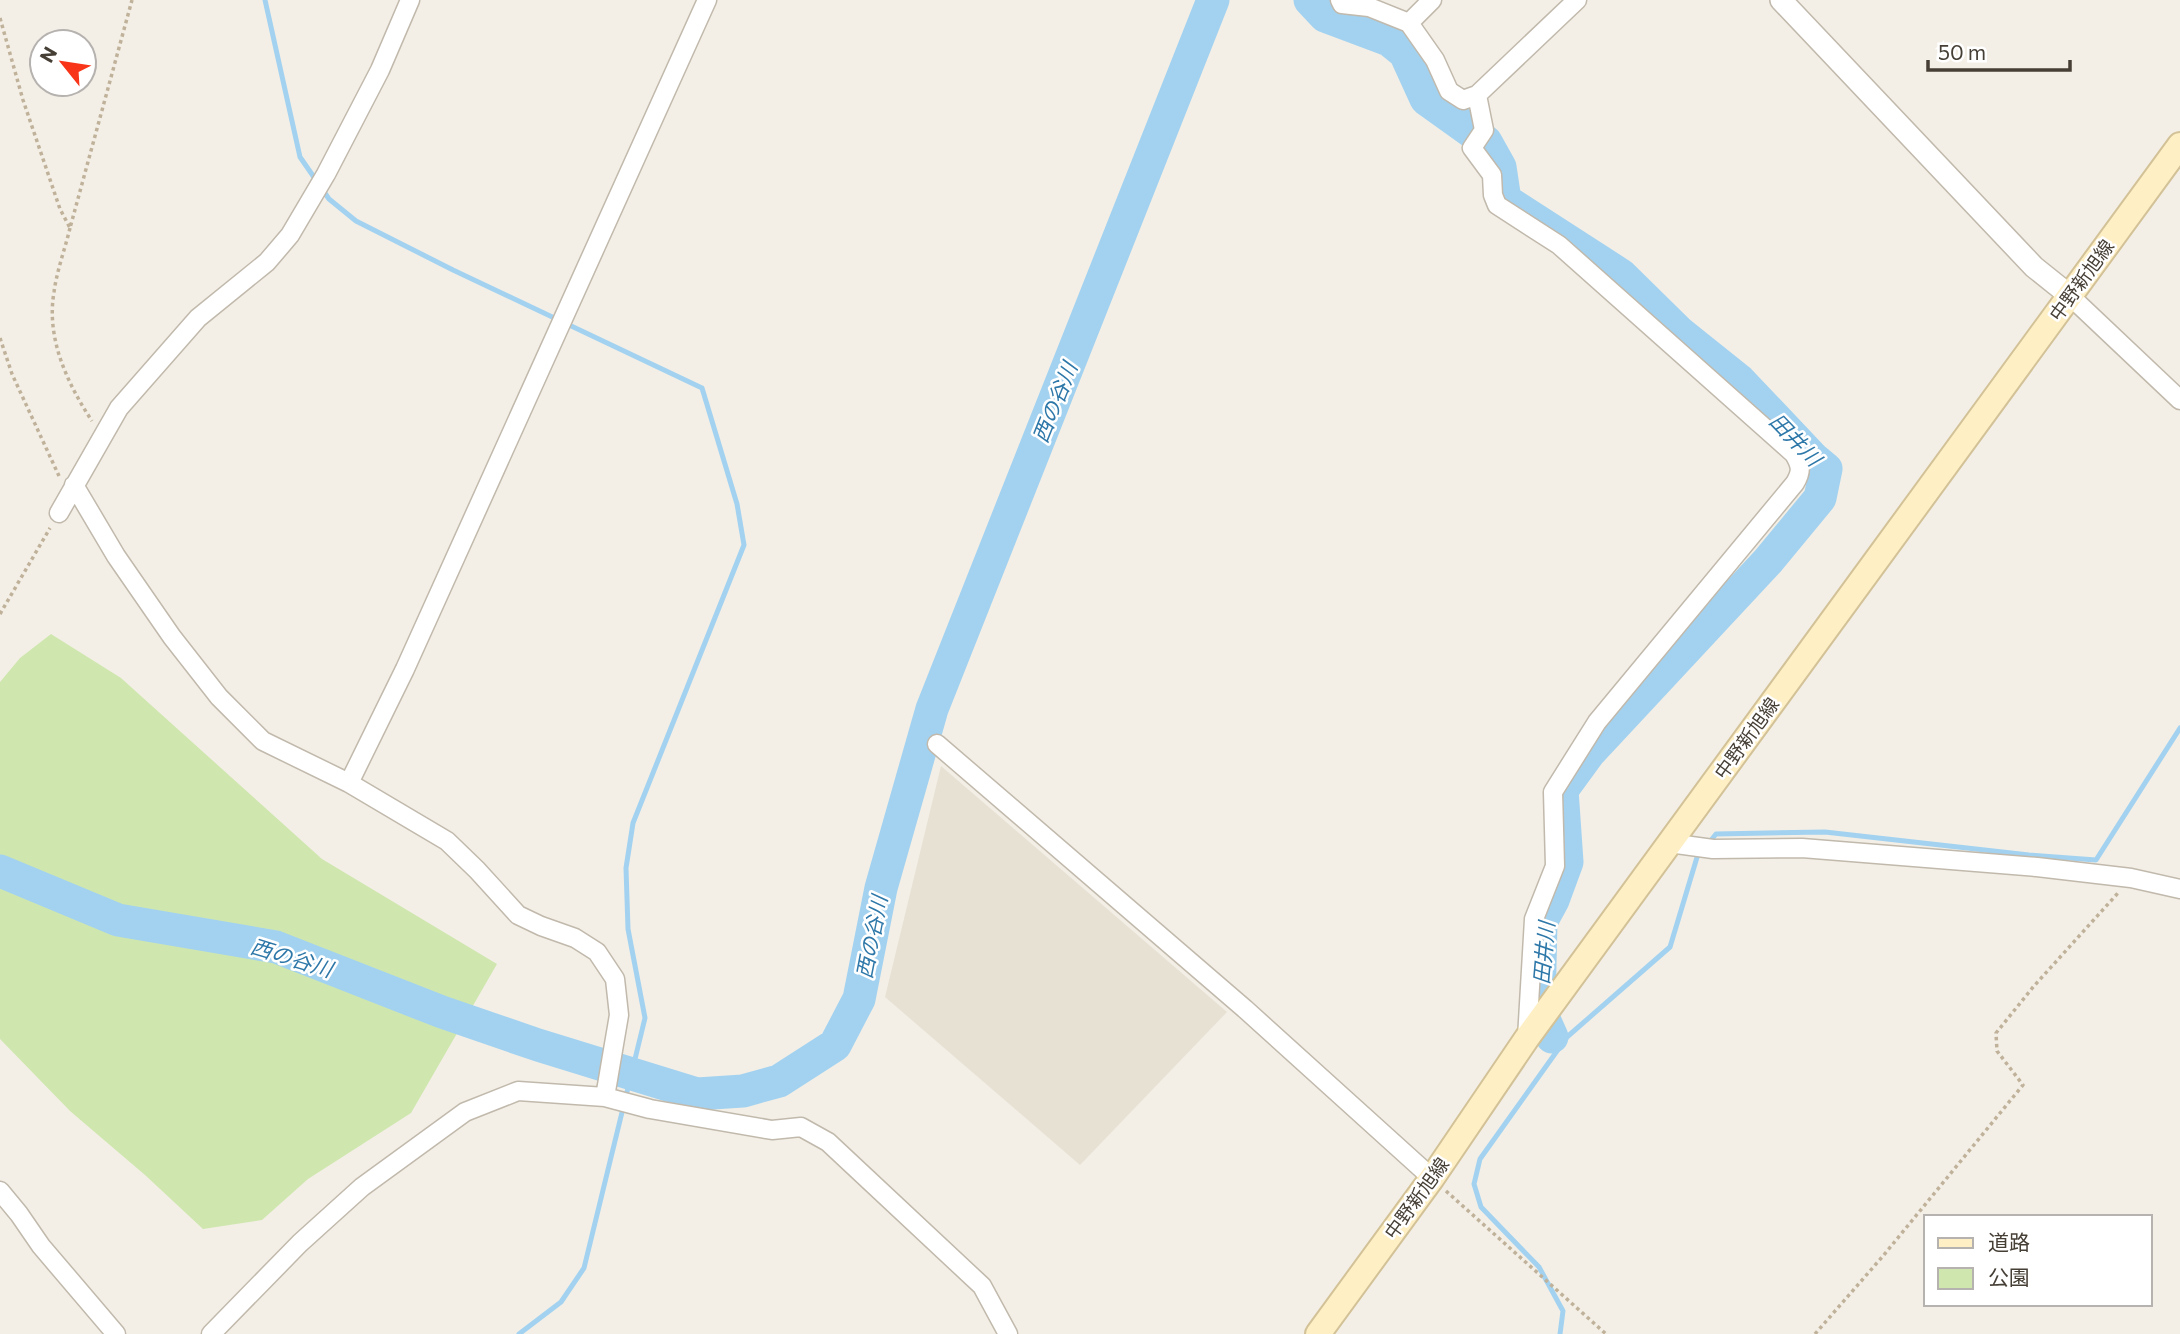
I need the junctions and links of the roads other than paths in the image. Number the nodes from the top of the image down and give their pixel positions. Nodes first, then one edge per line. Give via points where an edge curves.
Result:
1 (410, 0) edge
2 (707, 0) edge
3 (1340, 0) edge
4 (1432, 0) edge
5 (1577, 0) edge
6 (1782, 0) edge
7 (1409, 23) junction
8 (1477, 95) junction
9 (2180, 145) edge
10 (2069, 295) junction
11 (2180, 400) edge
12 (937, 744) dead end
13 (349, 783) junction
14 (1669, 844) junction
15 (2180, 889) edge
16 (1527, 1038) junction
17 (605, 1097) junction
18 (1432, 1178) junction
19 (1, 1196) edge
20 (116, 1334) edge
21 (211, 1334) edge
22 (1008, 1334) edge
23 (1318, 1334) edge

1 - 13 street via 380,70 290,235 267,262 198,318 119,408 67,498 116,556 219,697 263,741
2 - 13 street via 405,669
3 - 7 street
4 - 7 street
5 - 8 street
6 - 10 street via 2035,267
7 - 8 street via 1449,91 1463,100
8 - 16 street via 1484,131 1472,148 1492,175 1497,205 1559,246 1794,454 1801,473 1597,722 1553,792 1555,866 1534,919
9 - 10 main road, 中野新旭線
10 - 11 street
10 - 14 main road, 中野新旭線
12 - 18 street via 1245,1009
13 - 17 street via 447,841 518,915 597,952 614,979 619,1015
14 - 15 street via 1713,849 1802,848 2037,867
14 - 16 main road, 中野新旭線
16 - 18 main road, 中野新旭線
17 - 21 street via 518,1091 465,1112 362,1188 300,1243
17 - 22 street via 772,1130 802,1127 828,1142 982,1286
18 - 23 main road, 中野新旭線
19 - 20 street

